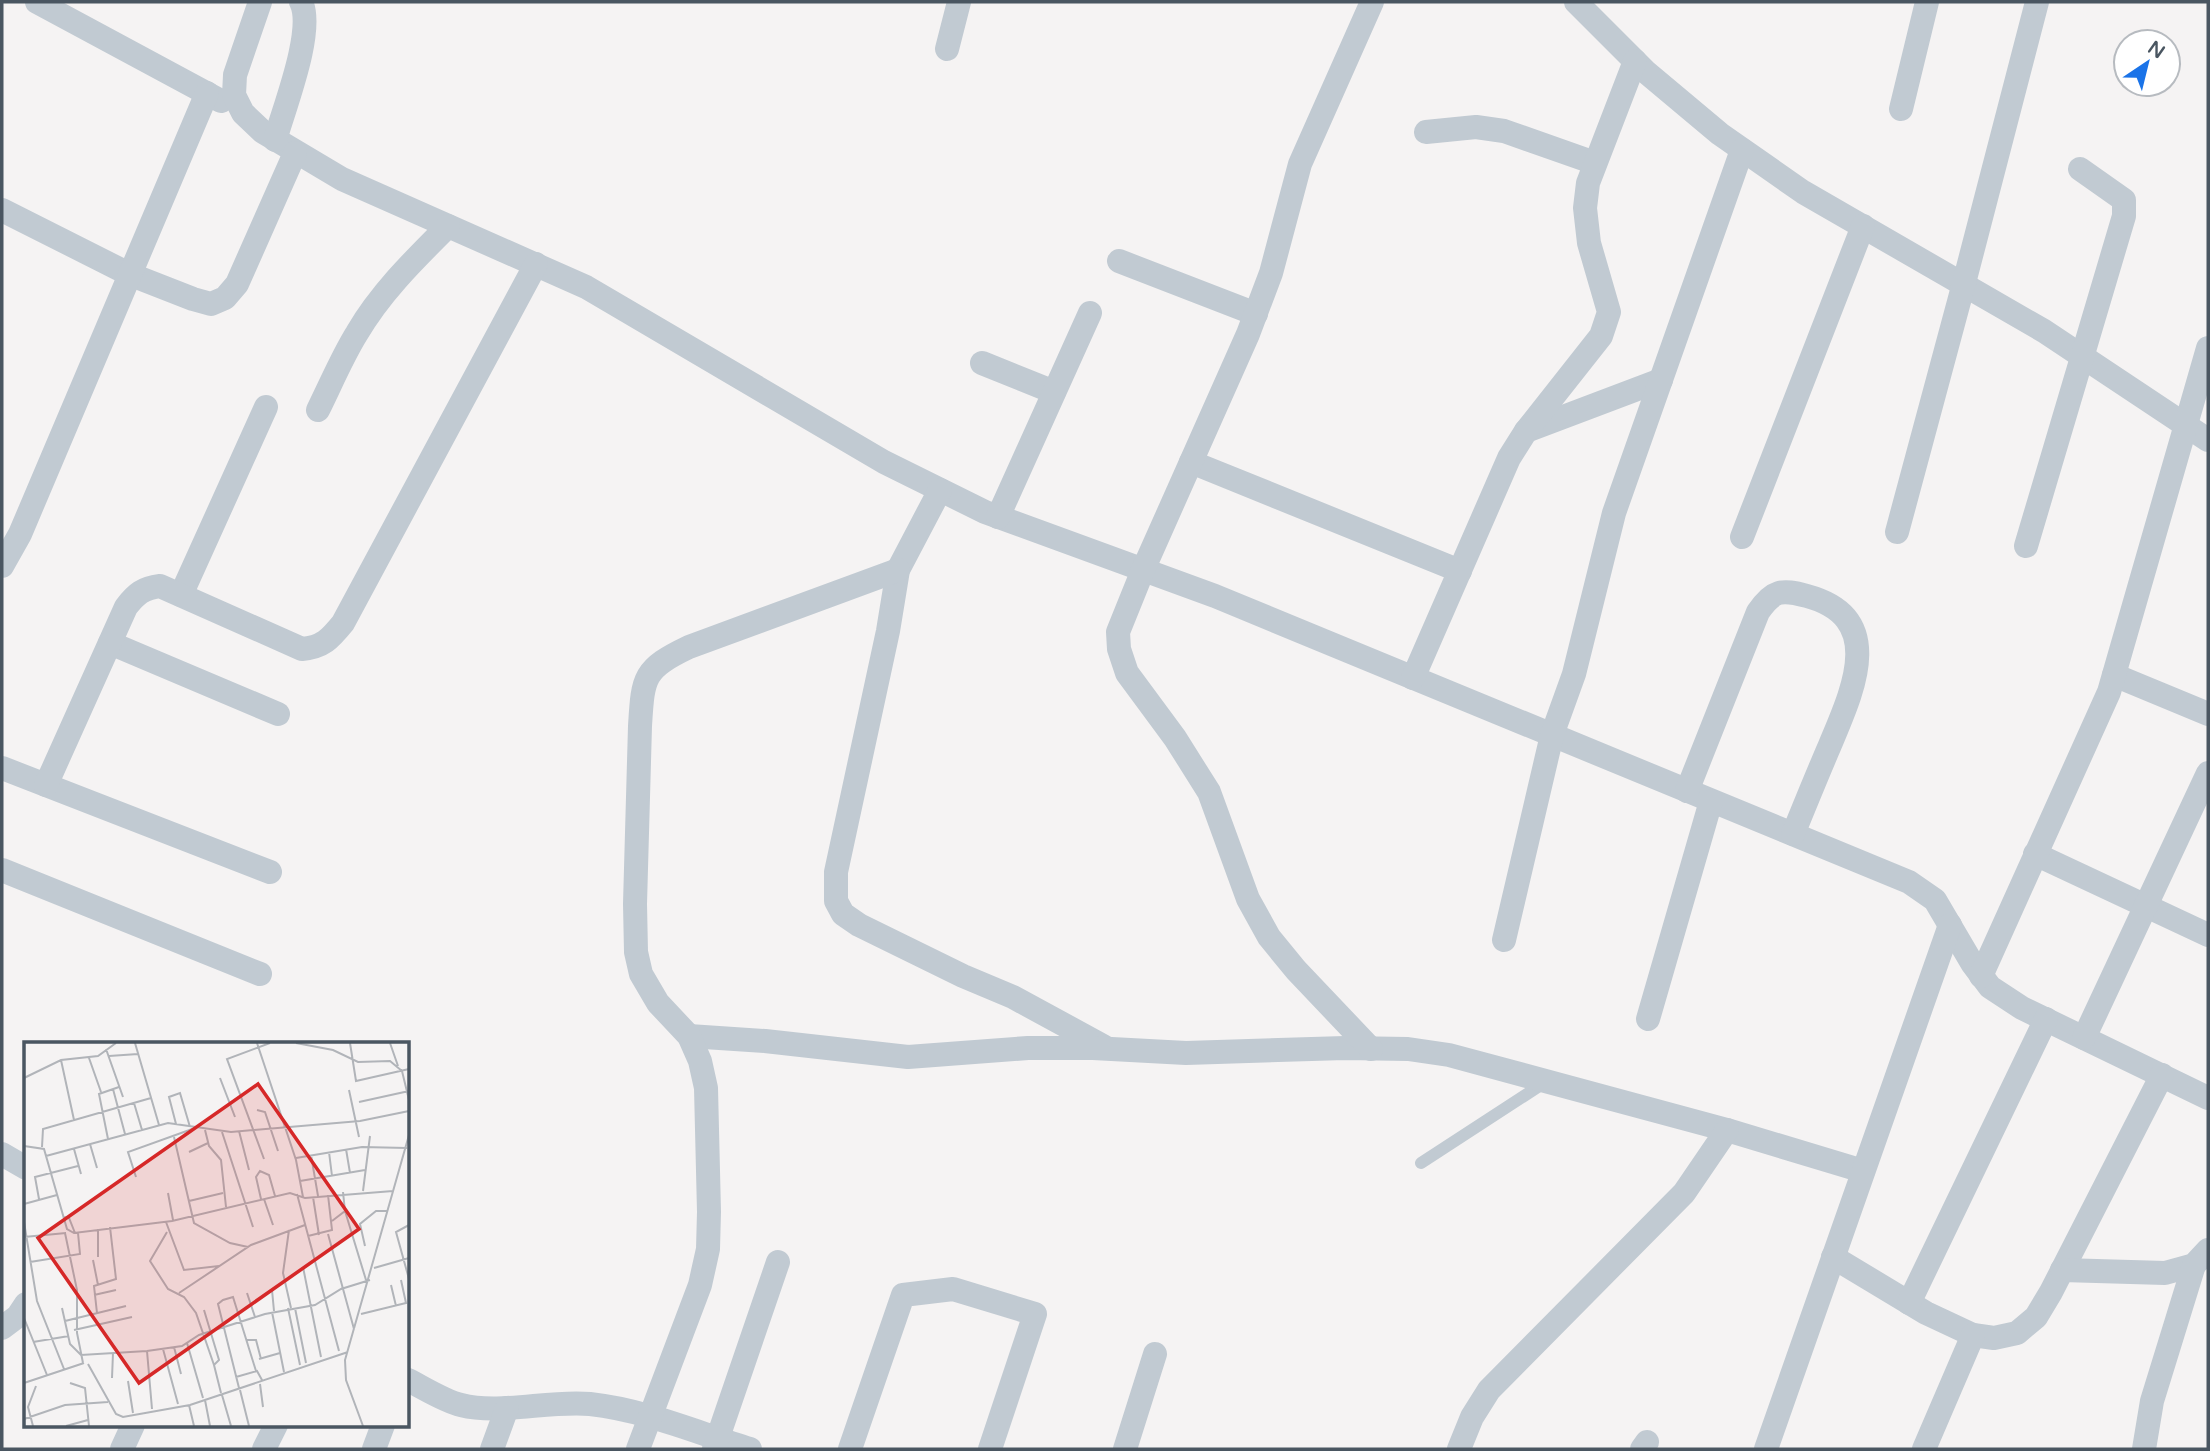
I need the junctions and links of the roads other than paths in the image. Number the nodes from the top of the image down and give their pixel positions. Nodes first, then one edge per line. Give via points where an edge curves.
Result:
1 (37, 2) edge
2 (260, 2) edge
3 (301, 2) edge
4 (959, 2) edge
5 (1372, 2) edge
6 (1576, 2) edge
7 (1927, 2) edge
8 (2037, 2) edge
9 (947, 48) dead end
10 (1635, 61) junction
11 (206, 93) junction
12 (1900, 109) dead end
13 (243, 113) junction
14 (1426, 132) dead end
15 (285, 146) junction
16 (1742, 150) junction
17 (1595, 163) junction
18 (2080, 169) dead end
19 (2, 210) edge
20 (448, 226) junction
21 (1863, 226) junction
22 (1119, 261) dead end
23 (537, 264) junction
24 (129, 274) junction
25 (1964, 284) junction
26 (1090, 313) dead end
27 (1256, 314) junction
28 (2208, 348) edge
29 (2081, 356) junction
30 (982, 363) dead end
31 (1661, 380) junction
32 (1054, 392) junction
33 (266, 407) dead end
34 (318, 410) dead end
35 (2187, 426) junction
36 (1526, 431) junction
37 (2208, 440) edge
38 (1191, 461) junction
39 (940, 490) junction
40 (998, 517) junction
41 (1897, 532) dead end
42 (1742, 537) dead end
43 (2026, 546) dead end
44 (2, 566) edge
45 (898, 570) junction
46 (1143, 570) junction
47 (1460, 571) junction
48 (181, 596) junction
49 (110, 643) junction
50 (2114, 675) junction
51 (1413, 678) junction
52 (278, 714) dead end
53 (2208, 714) edge
54 (1552, 735) junction
55 (2, 768) edge
56 (2208, 773) edge
57 (46, 785) junction
58 (1687, 791) junction
59 (1711, 801) junction
60 (1793, 834) junction
61 (2035, 855) junction
62 (2, 870) edge
63 (271, 872) dead end
64 (2146, 906) junction
65 (1950, 925) junction
66 (2208, 935) edge
67 (1504, 940) dead end
68 (260, 974) dead end
69 (1981, 976) junction
70 (1648, 1019) dead end
71 (2046, 1019) junction
72 (689, 1036) junction
73 (2084, 1038) junction
74 (1107, 1049) junction
75 (1371, 1049) junction
76 (2162, 1075) junction
77 (1548, 1081) junction
78 (2208, 1098) edge
79 (1727, 1130) junction
80 (2, 1154) edge
81 (1421, 1163) dead end
82 (24, 1167) edge
83 (1863, 1171) junction
84 (1833, 1256) junction
85 (2201, 1258) edge
86 (778, 1262) dead end
87 (2062, 1270) junction
88 (1909, 1303) junction
89 (24, 1307) edge
90 (2, 1328) edge
91 (1973, 1335) junction
92 (1155, 1354) dead end
93 (410, 1381) edge
94 (507, 1408) junction
95 (649, 1418) junction
96 (133, 1426) edge
97 (276, 1426) edge
98 (383, 1426) edge
99 (716, 1444) edge
100 (122, 1449) edge
101 (264, 1449) edge
102 (374, 1449) edge
103 (492, 1449) edge
104 (638, 1449) edge
105 (750, 1449) edge
106 (850, 1449) edge
107 (990, 1449) edge
108 (1125, 1449) edge
109 (1459, 1449) edge
110 (1766, 1449) edge
111 (1924, 1449) edge
112 (2144, 1449) edge

1 - 11 street
2 - 13 street via 235,75 234,95
3 - 15 street via 305,10 303,43
4 - 9 street
5 - 27 street via 1300,164
6 - 10 street
7 - 12 street
8 - 25 street
10 - 16 street
10 - 17 street
11 - 13 street
11 - 24 street
13 - 15 street
14 - 17 street via 1476,127 1504,131
15 - 20 street via 353,185
15 - 24 street via 237,284 225,298 211,304
16 - 21 street
16 - 31 street
17 - 36 street via 1585,208 1609,312 1601,336
18 - 29 street via 2124,200 2124,216
19 - 24 street
20 - 23 street
20 - 34 street via 357,332
21 - 25 street
21 - 42 street
22 - 27 street
23 - 39 street via 586,287 884,463
23 - 48 street via 331,638 319,648 303,649
24 - 44 street via 20,534
25 - 29 street
25 - 41 street
26 - 32 street
27 - 38 street
28 - 35 street
29 - 35 street
29 - 43 street
30 - 32 street
31 - 36 street
31 - 54 street via 1614,513 1574,674
32 - 40 street
33 - 48 street
35 - 37 street
35 - 50 street
36 - 47 street via 1509,458
38 - 46 street
38 - 47 street
39 - 40 street
39 - 45 street
40 - 46 street
45 - 72 street via 690,647 662,660 647,677 640,726 636,951 641,974 658,1003
45 - 74 street via 836,872 836,901 843,914 859,925 1013,997
46 - 51 street
46 - 75 street via 1118,632 1127,673 1209,792 1248,899 1269,937
47 - 51 street
48 - 49 street via 160,586 136,594
49 - 52 street
49 - 57 street
50 - 53 street
50 - 61 street
51 - 54 street
54 - 58 street
54 - 67 street
55 - 57 street
56 - 64 street
57 - 63 street
58 - 59 street
58 - 60 street via 1758,612 1768,597 1784,590 1811,597 1846,616 1856,636 1858,664 1850,696
59 - 60 street
59 - 70 street
60 - 65 street via 1909,882 1936,900
61 - 64 street
61 - 69 street
62 - 68 street
64 - 66 street
64 - 73 street
65 - 69 street
65 - 83 street
69 - 71 street via 1990,987
71 - 73 street
71 - 88 street
72 - 74 street via 908,1057 1028,1048
72 - 95 street via 706,1088 708,1249 700,1285
73 - 76 street
74 - 75 street via 1186,1053
75 - 77 street via 1449,1055
76 - 78 street
76 - 87 street
77 - 79 street
77 - 81 lane
79 - 83 street
79 - 109 street via 1684,1193 1489,1390
80 - 82 street
83 - 84 street
84 - 88 street
84 - 110 street
85 - 87 street via 2165,1273
85 - 112 street via 2152,1401
86 - 99 street
87 - 91 street via 2036,1317 2017,1333 1994,1338
88 - 91 street
89 - 90 street
91 - 111 street
92 - 108 street
93 - 94 street via 461,1405
94 - 95 street via 590,1404
94 - 103 street
95 - 99 street
95 - 104 street
96 - 100 street
97 - 101 street
98 - 102 street
99 - 105 street
106 - 107 street via 903,1295 953,1289 1035,1314

